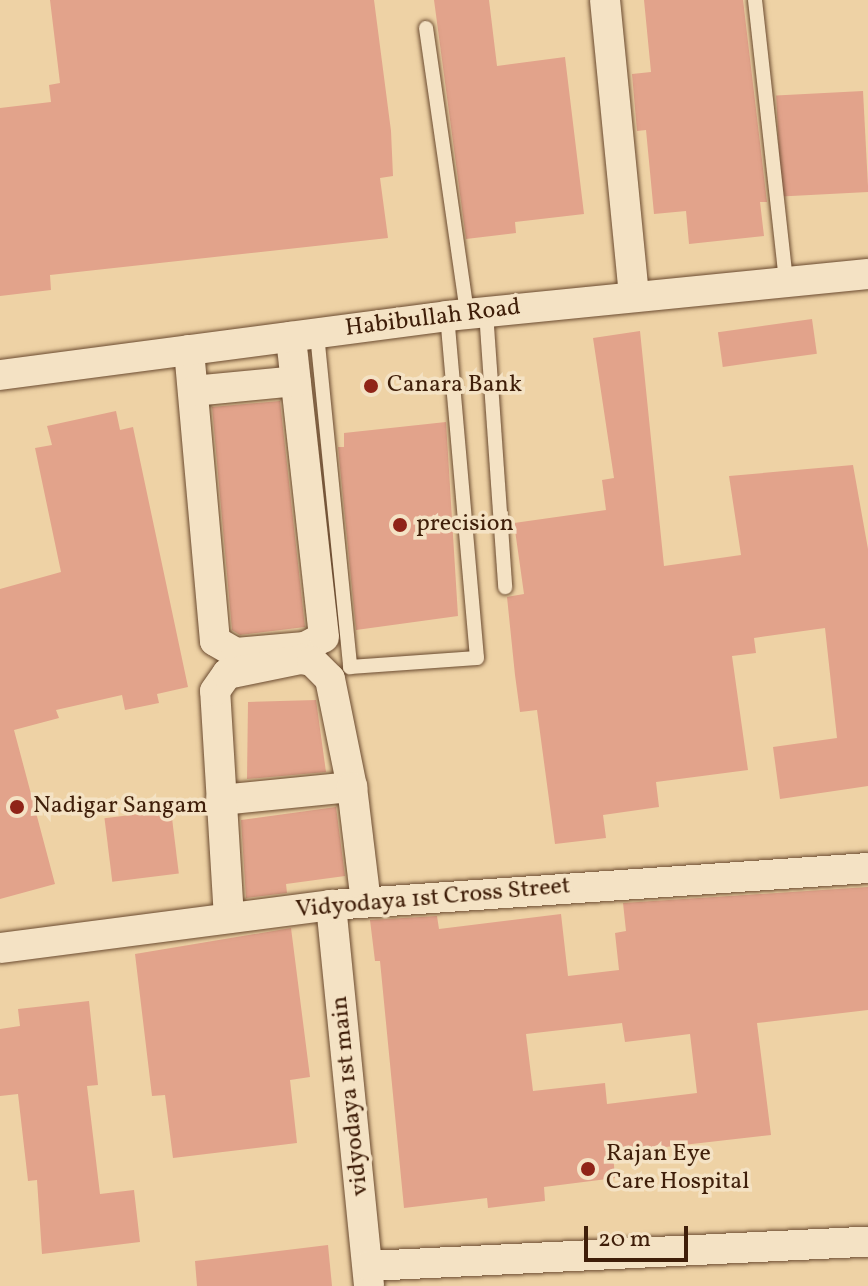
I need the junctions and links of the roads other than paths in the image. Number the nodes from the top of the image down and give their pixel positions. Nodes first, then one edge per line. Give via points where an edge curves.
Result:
1 (605, 0) edge
2 (755, 0) edge
3 (426, 28) dead end
4 (868, 274) edge
5 (786, 283) junction
6 (634, 297) junction
7 (466, 314) junction
8 (304, 335) junction
9 (189, 350) junction
10 (0, 375) edge
11 (296, 381) junction
12 (193, 391) junction
13 (505, 587) dead end
14 (352, 787) junction
15 (221, 800) junction
16 (868, 868) edge
17 (366, 902) junction
18 (331, 905) junction
19 (229, 918) junction
20 (0, 948) edge
21 (868, 1242) edge
22 (369, 1276) edge

1 - 6 street
2 - 5 lane
3 - 7 lane
4 - 5 street, Habibullah Road
5 - 6 street, Habibullah Road
6 - 7 street, Habibullah Road
7 - 8 street, Habibullah Road
7 - 8 lane via 477,658 350,667
7 - 13 lane
8 - 9 street, Habibullah Road
8 - 11 street
9 - 10 street, Habibullah Road
9 - 12 street
11 - 12 street
11 - 12 street via 324,637 305,647 236,653 215,641
14 - 15 street
14 - 15 street via 330,679 312,661 301,659 227,674 220,682 215,691
14 - 17 street
15 - 19 street
16 - 17 street, Vidyodaya 1st Cross Street
17 - 18 street, Vidyodaya 1st Cross Street
18 - 19 street, Vidyodaya 1st Cross Street
18 - 22 street, vidyodaya 1st main
19 - 20 street, Vidyodaya 1st Cross Street
21 - 22 street

